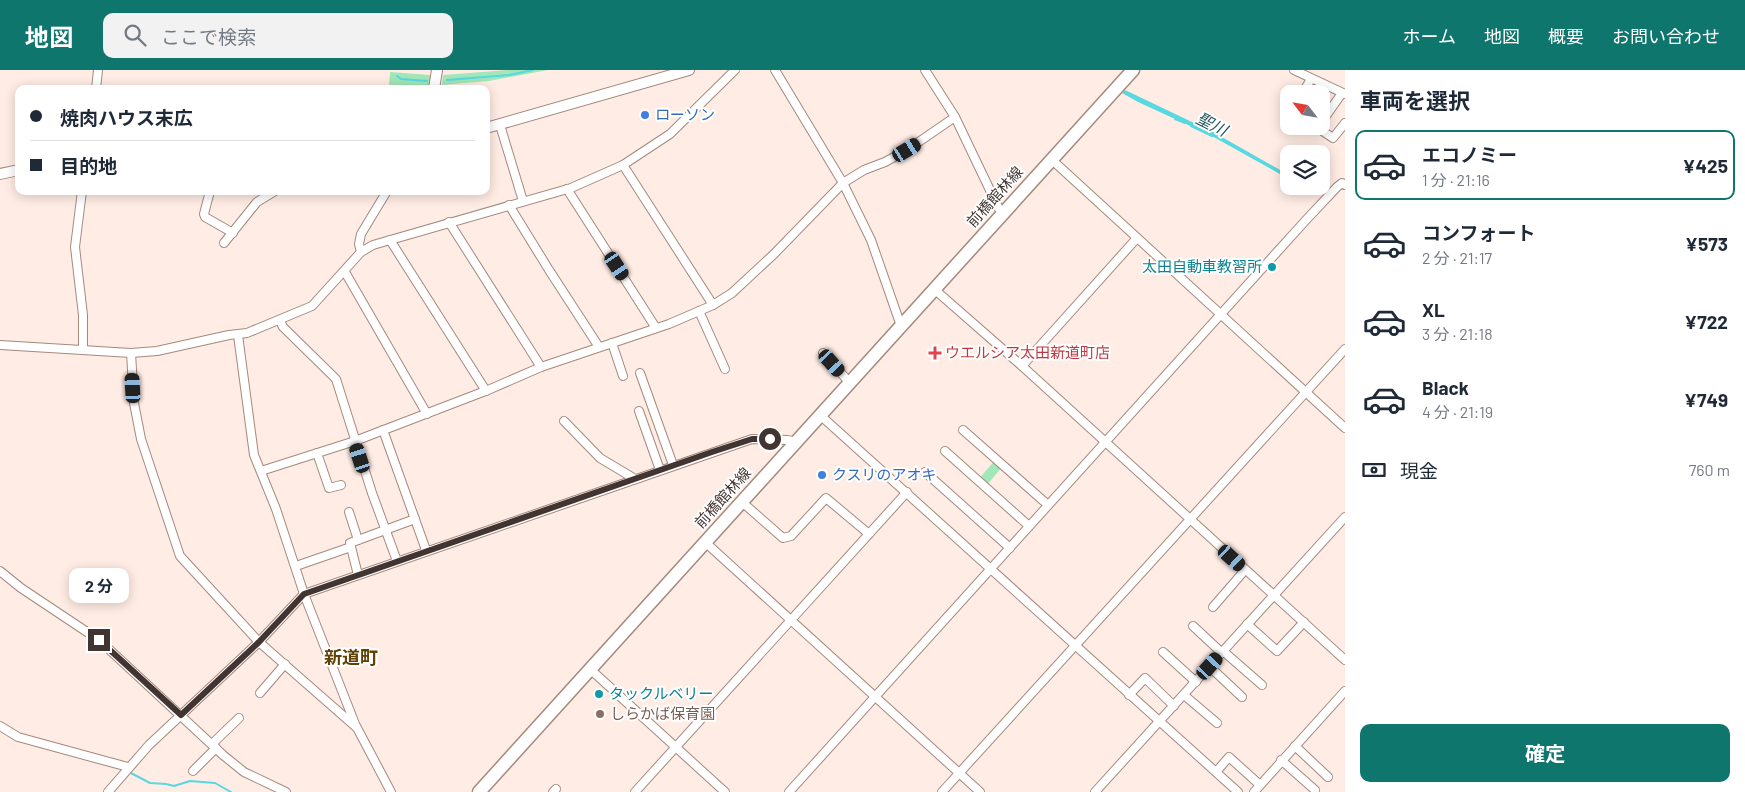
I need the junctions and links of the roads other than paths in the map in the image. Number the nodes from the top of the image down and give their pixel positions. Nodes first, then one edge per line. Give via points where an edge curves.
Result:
1 (98, 70) edge
2 (437, 70) edge
3 (689, 70) edge
4 (736, 70) edge
5 (775, 70) edge
6 (925, 70) edge
7 (1133, 70) edge
8 (1294, 70) edge
9 (1311, 79) junction
10 (96, 85) edge
11 (435, 85) edge
12 (1307, 85) edge
13 (1344, 94) edge
14 (1330, 111) edge
15 (955, 117) junction
16 (1345, 123) edge
17 (500, 125) junction
18 (490, 127) edge
19 (1328, 135) edge
20 (1051, 159) junction
21 (623, 165) junction
22 (15, 171) edge
23 (0, 174) edge
24 (843, 184) junction
25 (1345, 185) edge
26 (567, 189) junction
27 (82, 195) edge
28 (209, 195) edge
29 (268, 195) edge
30 (385, 195) edge
31 (523, 201) junction
32 (509, 204) junction
33 (1003, 213) junction
34 (449, 222) junction
35 (233, 233) junction
36 (1137, 238) junction
37 (390, 240) junction
38 (224, 243) dead end
39 (361, 252) junction
40 (344, 272) junction
41 (934, 288) junction
42 (712, 305) junction
43 (699, 311) junction
44 (1221, 315) junction
45 (280, 321) junction
46 (900, 326) junction
47 (656, 328) junction
48 (238, 335) junction
49 (612, 342) junction
50 (0, 345) edge
51 (599, 347) junction
52 (1345, 349) edge
53 (83, 350) junction
54 (131, 353) junction
55 (823, 353) dead end
56 (1022, 366) junction
57 (541, 367) junction
58 (725, 369) dead end
59 (640, 373) dead end
60 (624, 376) dead end
61 (850, 383) junction
62 (486, 391) junction
63 (1306, 391) junction
64 (639, 410) dead end
65 (427, 414) junction
66 (820, 415) junction
67 (564, 421) dead end
68 (1345, 428) edge
69 (383, 430) junction
70 (963, 430) dead end
71 (355, 441) junction
72 (796, 442) junction
73 (1105, 442) junction
74 (944, 450) dead end
75 (317, 453) junction
76 (674, 465) junction
77 (660, 470) junction
78 (261, 471) junction
79 (925, 472) dead end
80 (634, 479) junction
81 (341, 485) dead end
82 (907, 492) junction
83 (742, 502) junction
84 (1048, 505) junction
85 (349, 512) dead end
86 (1345, 517) edge
87 (415, 520) junction
88 (1190, 520) junction
89 (1029, 526) junction
90 (384, 530) junction
91 (869, 534) junction
92 (358, 540) junction
93 (705, 542) junction
94 (351, 547) junction
95 (1010, 548) junction
96 (426, 550) junction
97 (397, 561) junction
98 (296, 566) junction
99 (990, 569) junction
100 (1245, 570) junction
101 (0, 571) edge
102 (358, 575) junction
103 (304, 594) junction
104 (1274, 594) junction
105 (1213, 607) dead end
106 (791, 620) junction
107 (1304, 622) junction
108 (1247, 624) junction
109 (1193, 626) dead end
110 (259, 642) junction
111 (1074, 646) junction
112 (1163, 652) dead end
113 (1223, 652) junction
114 (1345, 660) edge
115 (284, 664) junction
116 (1210, 666) junction
117 (590, 669) junction
118 (1196, 682) junction
119 (1262, 685) dead end
120 (1345, 691) edge
121 (260, 693) dead end
122 (1129, 695) junction
123 (1184, 695) junction
124 (876, 697) junction
125 (1242, 697) dead end
126 (1174, 706) junction
127 (181, 715) junction
128 (240, 718) dead end
129 (1160, 721) junction
130 (1217, 723) dead end
131 (0, 726) edge
132 (357, 728) junction
133 (214, 746) junction
134 (1295, 746) junction
135 (676, 747) junction
136 (1282, 760) junction
137 (128, 767) junction
138 (193, 771) dead end
139 (1216, 772) junction
140 (959, 773) junction
141 (1328, 777) dead end
142 (1260, 785) junction
143 (1315, 790) dead end
144 (108, 792) edge
145 (286, 792) edge
146 (391, 792) edge
147 (480, 792) edge
148 (635, 792) edge
149 (725, 792) edge
150 (789, 792) edge
151 (942, 792) edge
152 (980, 792) edge
153 (1096, 792) edge
154 (1238, 792) edge
155 (1254, 792) edge

1 - 10 street
2 - 11 street
3 - 17 street
4 - 21 street via 670,134
5 - 24 street
6 - 15 street
7 - 20 main road, 前橋館林線
8 - 9 street
9 - 12 street
9 - 13 street
13 - 14 street
15 - 24 street via 907,150 864,170
15 - 33 street
16 - 19 street via 1332,138
17 - 18 street
17 - 31 street
20 - 33 main road, 前橋館林線
20 - 36 street
21 - 26 street
21 - 42 street
22 - 23 street
24 - 42 street via 732,293
24 - 46 street via 871,240
25 - 44 street via 1342,183 1326,198
26 - 31 street
26 - 47 street
27 - 53 street via 75,247 83,315
28 - 35 street via 205,218
29 - 35 street via 257,202
30 - 39 street via 361,234
31 - 32 street
32 - 34 street
32 - 51 street
33 - 41 main road, 前橋館林線
34 - 37 street
34 - 57 street
35 - 38 street
36 - 44 street
36 - 56 street
37 - 39 street
37 - 62 street
39 - 40 street
40 - 45 street via 312,306
40 - 65 street
41 - 46 main road, 前橋館林線
41 - 56 street
42 - 43 street
43 - 47 street
43 - 58 street
44 - 63 street
44 - 73 street
45 - 48 street
45 - 71 street via 336,379
46 - 61 main road, 前橋館林線
47 - 49 street
48 - 54 street
48 - 78 street via 254,456
49 - 51 street
49 - 60 street
50 - 53 street
51 - 57 street
52 - 63 street
53 - 54 street
54 - 110 street via 134,402 141,439 180,556
55 - 61 street
56 - 73 street
57 - 62 street
59 - 76 street
61 - 66 main road, 前橋館林線
62 - 65 street
63 - 68 street
63 - 88 street
64 - 77 street
65 - 69 street
66 - 72 main road, 前橋館林線
66 - 82 street
67 - 80 street via 600,458
69 - 71 street
69 - 87 street
70 - 84 street
71 - 75 street
71 - 90 street
72 - 76 street via 752,439
72 - 83 main road, 前橋館林線
73 - 84 street
73 - 88 street
74 - 89 street
75 - 78 street
75 - 81 street via 329,488
76 - 77 street
77 - 80 street
78 - 98 street
79 - 95 street
80 - 96 street
82 - 91 street
82 - 99 street
83 - 91 street via 783,538 791,536 826,498
83 - 93 main road, 前橋館林線
84 - 89 street
85 - 92 street
86 - 104 street
87 - 90 street
87 - 96 street
88 - 100 street
88 - 111 street
89 - 95 street
90 - 92 street
90 - 97 street
91 - 106 street
92 - 94 street via 350,542
93 - 106 street
93 - 117 main road, 前橋館林線
94 - 98 street
94 - 102 street
95 - 99 street
96 - 97 street
97 - 102 street
98 - 103 street
99 - 111 street
99 - 124 street
100 - 104 street
100 - 105 street
101 - 127 street via 99,640
102 - 103 street
103 - 110 street
103 - 132 street
104 - 107 street
104 - 108 street
106 - 124 street
106 - 135 street
107 - 108 street via 1277,652
107 - 114 street
108 - 113 street
109 - 113 street
110 - 115 street
110 - 127 street
111 - 122 street
111 - 140 street
112 - 118 street
113 - 116 street
113 - 119 street
115 - 121 street
115 - 132 street
116 - 118 street
116 - 125 street
117 - 135 street
117 - 147 main road, 前橋館林線
118 - 123 street
120 - 134 street
122 - 126 street via 1145,678
122 - 129 street
123 - 126 street
123 - 130 street
124 - 140 street
124 - 150 street
126 - 129 street
127 - 133 street
127 - 137 street
128 - 133 street
129 - 139 street
129 - 153 street
131 - 137 street via 18,737
132 - 146 street
133 - 138 street
133 - 145 street via 244,772
134 - 136 street
134 - 141 street
135 - 148 street
135 - 149 street
136 - 142 street
136 - 143 street
137 - 144 street
139 - 142 street via 1229,757
139 - 154 street
140 - 151 street
140 - 152 street
142 - 155 street

